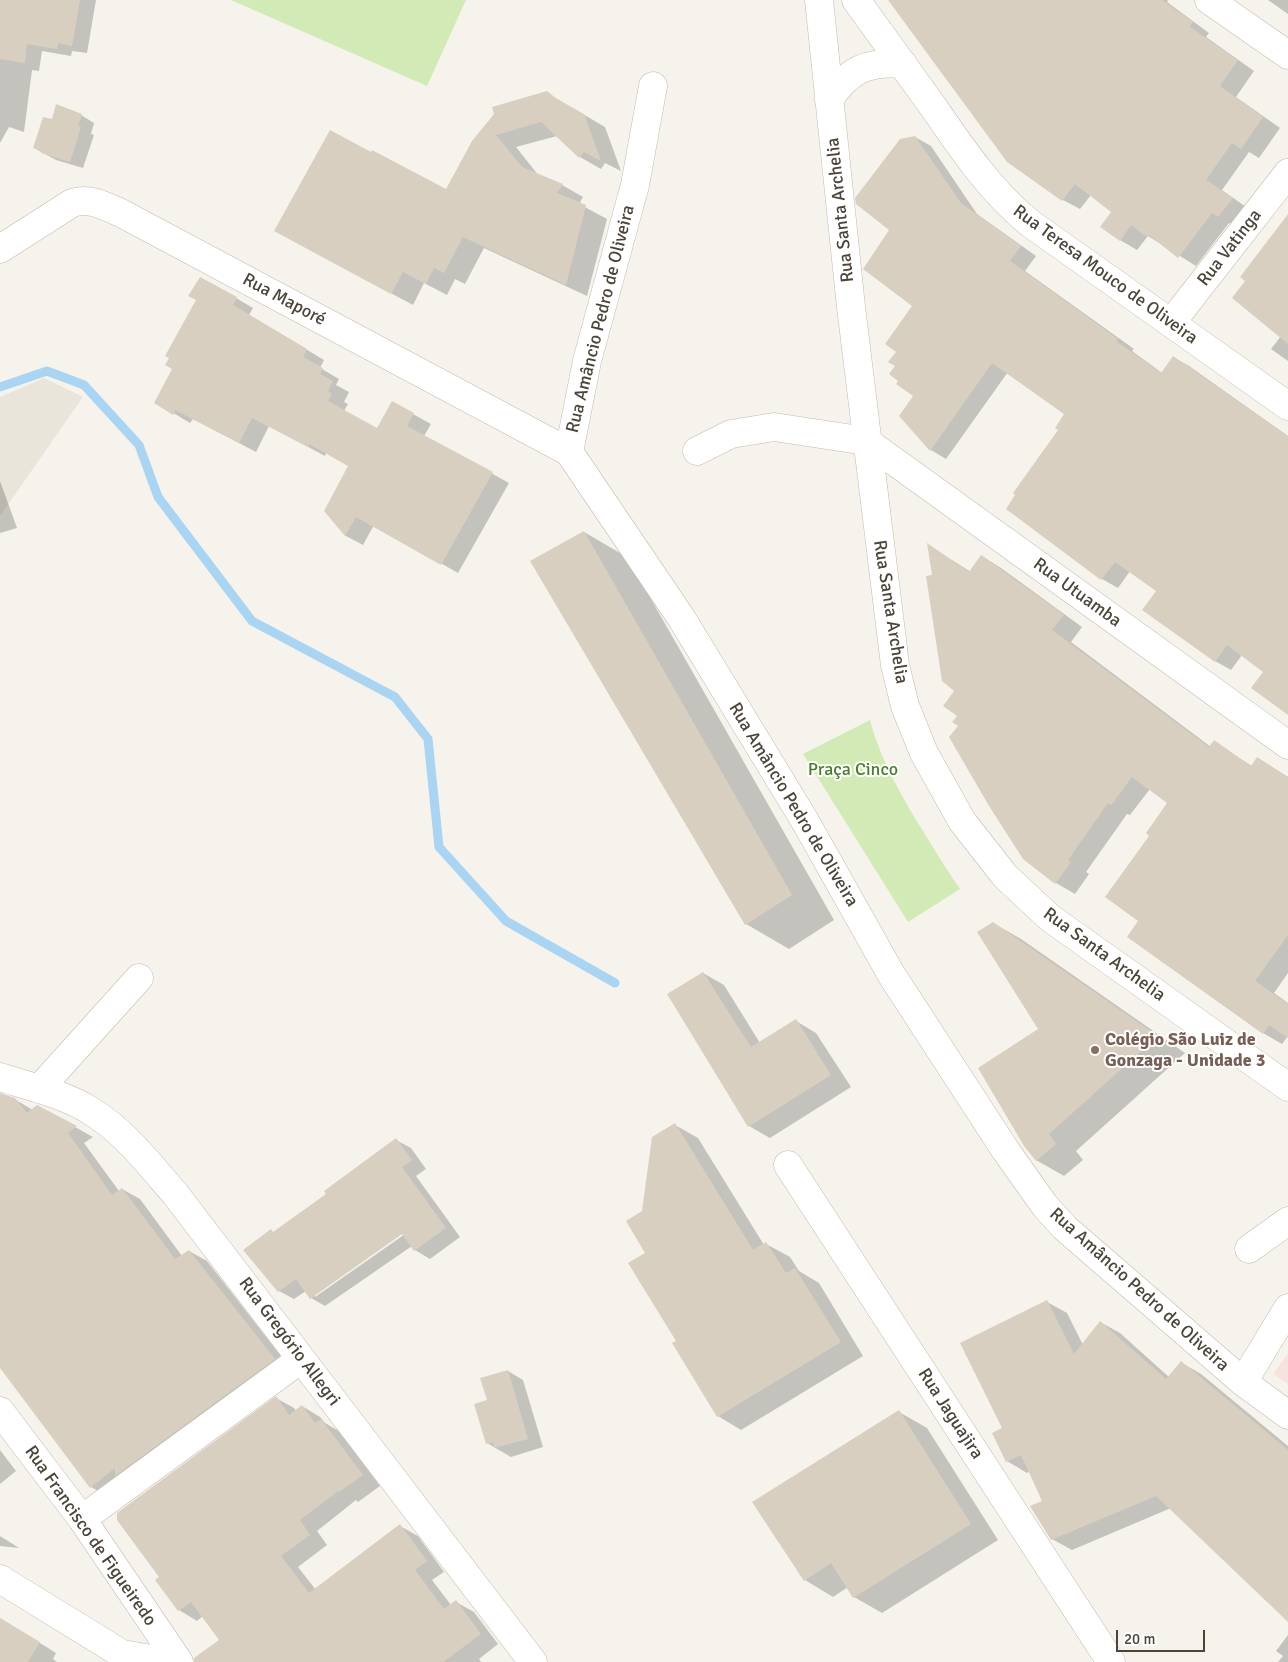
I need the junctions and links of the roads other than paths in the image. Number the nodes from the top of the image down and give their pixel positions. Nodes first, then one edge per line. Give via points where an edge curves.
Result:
1 (819, 0) edge
2 (856, 0) edge
3 (1209, 0) edge
4 (1288, 55) edge
5 (903, 64) junction
6 (653, 86) dead end
7 (829, 100) junction
8 (1288, 173) edge
9 (0, 249) edge
10 (1171, 323) junction
11 (1288, 406) edge
12 (866, 441) junction
13 (697, 451) dead end
14 (569, 452) junction
15 (1288, 745) edge
16 (139, 978) dead end
17 (0, 1077) edge
18 (1288, 1087) edge
19 (39, 1090) junction
20 (788, 1165) dead end
21 (1288, 1220) edge
22 (1249, 1249) dead end
23 (1288, 1308) edge
24 (301, 1359) junction
25 (1243, 1382) junction
26 (0, 1411) edge
27 (1288, 1415) edge
28 (82, 1519) junction
29 (0, 1579) edge
30 (169, 1662) edge
31 (179, 1662) edge
32 (533, 1662) edge
33 (1111, 1662) edge

1 - 7 street, Rua Santa Archelia
2 - 5 street, Rua Teresa Mouco de Oliveira
3 - 4 street
5 - 7 street via 885,62 867,66 838,86
5 - 10 street, Rua Teresa Mouco de Oliveira via 968,156 1012,209
6 - 14 street, Rua Amâncio Pedro de Oliveira via 635,185 587,361
7 - 12 street, Rua Santa Archelia
8 - 10 street, Rua Vatinga
9 - 14 street, Rua Maporé via 72,202 95,201
10 - 11 street, Rua Teresa Mouco de Oliveira
12 - 13 street via 774,427 731,434
12 - 15 street, Rua Utuamba
12 - 18 street, Rua Santa Archelia via 895,665 905,706 924,753 962,821 1005,876 1050,918
14 - 25 street, Rua Amâncio Pedro de Oliveira via 682,619 805,821 891,974 1045,1206 1065,1228
16 - 19 street
17 - 19 street, Rua Gregório Allegri
19 - 24 street, Rua Gregório Allegri via 90,1110 125,1137 176,1195
20 - 33 street, Rua Jaguajira
21 - 22 street
23 - 25 street
24 - 28 street
24 - 32 street, Rua Gregório Allegri
25 - 27 street, Rua Amâncio Pedro de Oliveira
26 - 28 street, Rua Francisco de Figueiredo
28 - 31 street, Rua Francisco de Figueiredo
29 - 30 street via 122,1654

